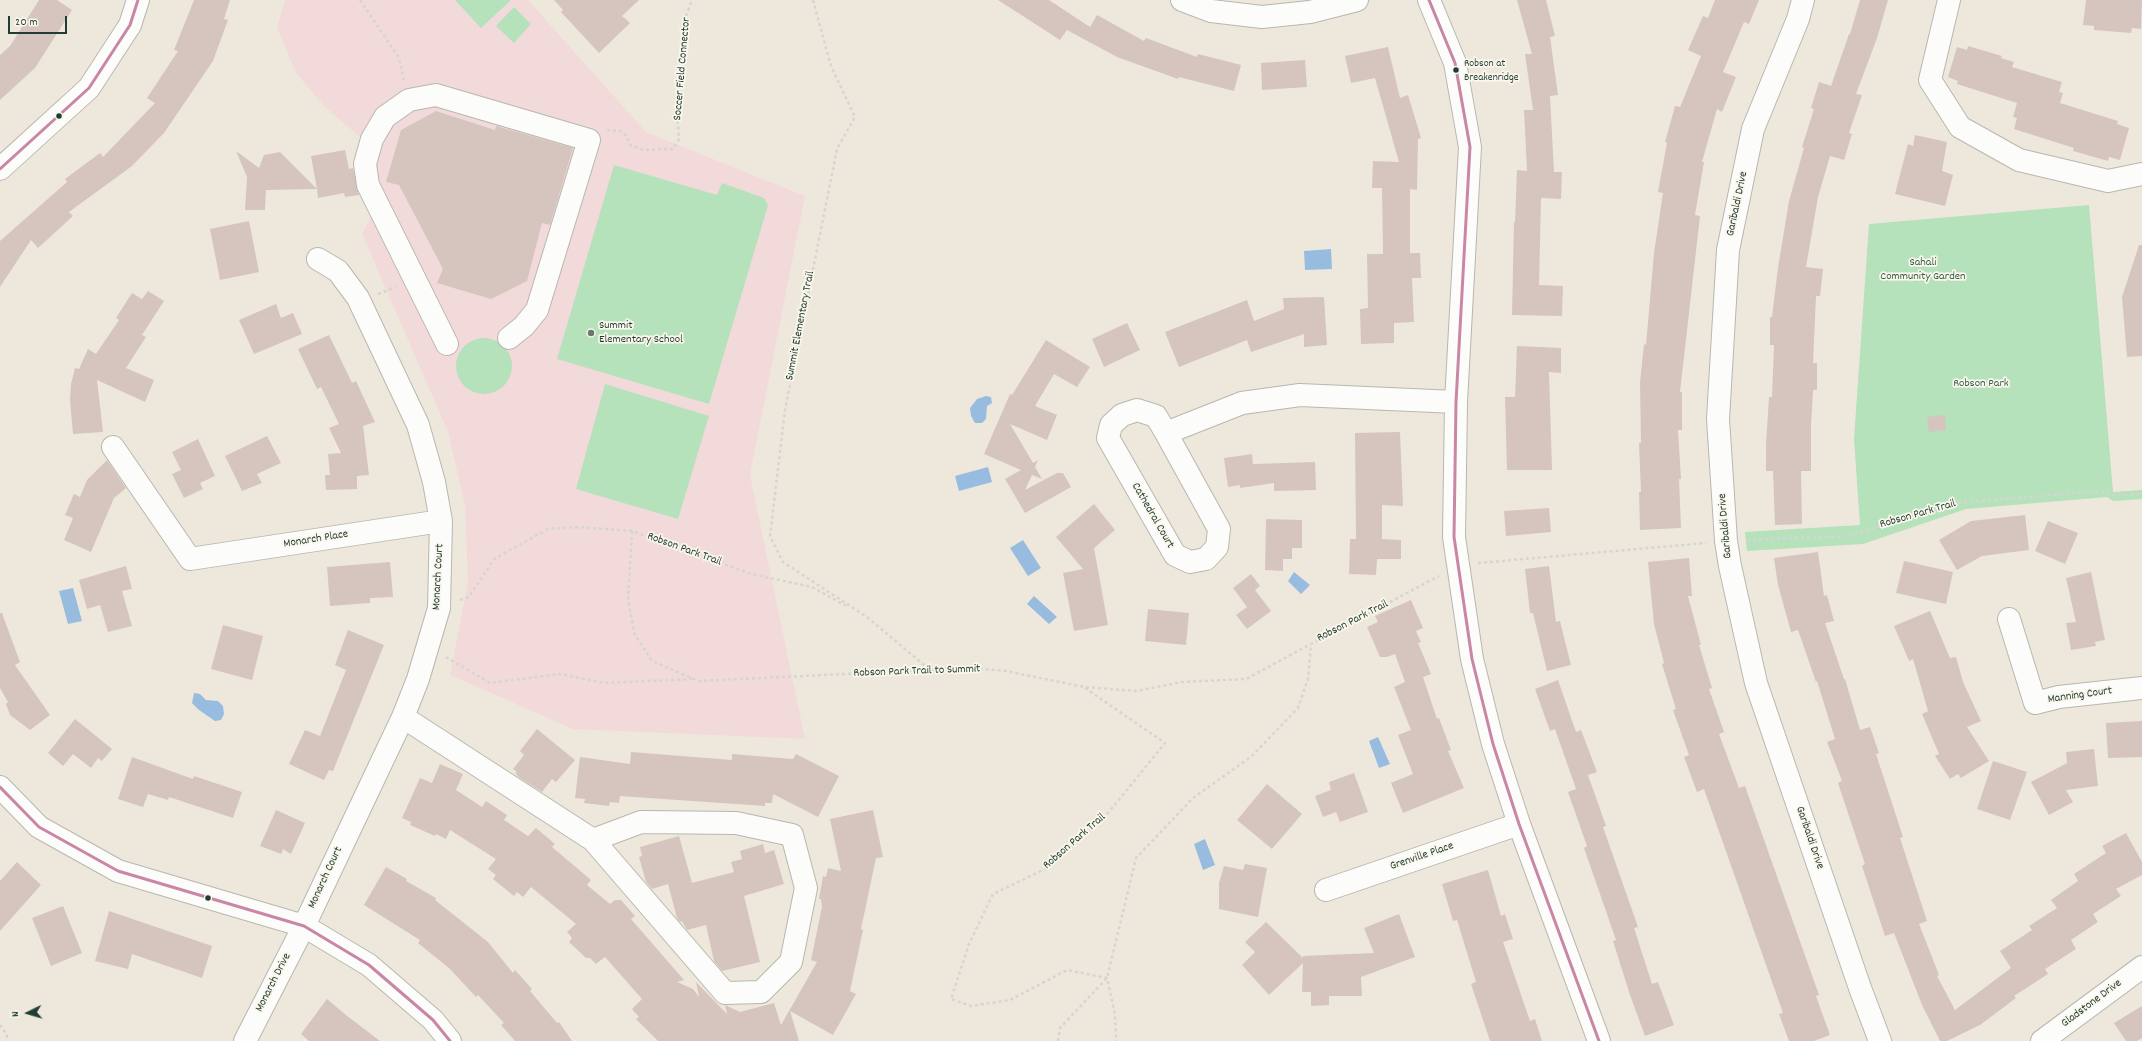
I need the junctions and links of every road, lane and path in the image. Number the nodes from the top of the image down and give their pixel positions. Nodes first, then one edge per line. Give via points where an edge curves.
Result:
1 (138, 0) edge
2 (360, 0) edge
3 (692, 0) edge
4 (813, 0) edge
5 (1182, 0) edge
6 (1356, 0) edge
7 (1429, 0) edge
8 (1803, 0) edge
9 (1949, 0) edge
10 (409, 100) junction
11 (589, 140) junction
12 (0, 169) edge
13 (2142, 174) edge
14 (318, 259) dead end
15 (399, 286) dead end
16 (385, 292) dead end
17 (509, 338) dead end
18 (447, 344) dead end
19 (1456, 402) junction
20 (1166, 433) junction
21 (113, 447) dead end
22 (2142, 494) edge
23 (441, 521) junction
24 (632, 531) junction
25 (1742, 540) dead end
26 (1710, 542) dead end
27 (1473, 563) dead end
28 (1440, 576) dead end
29 (439, 608) junction
30 (867, 617) junction
31 (2009, 619) dead end
32 (1311, 644) junction
33 (428, 646) junction
34 (930, 670) junction
35 (695, 679) junction
36 (1084, 687) junction
37 (2142, 688) edge
38 (403, 717) junction
39 (0, 787) edge
40 (1519, 824) junction
41 (593, 840) junction
42 (1326, 890) dead end
43 (304, 926) junction
44 (2142, 967) edge
45 (1107, 978) junction
46 (0, 1025) edge
47 (7, 1041) edge
48 (245, 1041) edge
49 (450, 1041) edge
50 (1058, 1041) edge
51 (1116, 1041) edge
52 (1599, 1041) edge
53 (1880, 1041) edge
54 (2042, 1041) edge

1 - 12 street via 130,26 88,88
2 - 10 path via 398,58
3 - 11 path, Soccer Field Connector via 686,16 677,110 679,139 673,149 659,151 631,146 624,134 610,129 599,131
4 - 30 path, Summit Elementary Trail via 831,66 855,117 837,149 785,410 770,536 783,562
5 - 6 street via 1211,11 1262,17 1310,12
7 - 19 street via 1455,63 1470,147
8 - 53 street, Garibaldi Drive via 1798,20 1753,129 1728,250 1718,419 1726,541 1756,683
9 - 13 street via 1930,80 1960,127 2019,160 2108,181
10 - 11 street via 436,95
10 - 18 street via 385,117 372,138 365,164 368,185
11 - 17 street via 537,310 524,326
14 - 23 street, Monarch Court via 338,271 358,298 418,425
15 - 16 path
19 - 20 street via 1300,395 1242,403
19 - 40 street via 1454,537 1472,659 1493,744
20 - 20 street, Cathedral Court via 1219,529 1218,547 1206,559 1190,562 1174,555 1108,438 1111,425 1122,415 1137,410 1156,416
21 - 23 street, Monarch Place via 190,559
22 - 25 path, Robson Park Trail via 2116,496 2100,490 1956,503 1848,536
23 - 29 street, Monarch Court
24 - 29 path, Robson Park Trail via 577,527 548,530 494,559 470,596
24 - 30 path, Robson Park Trail via 751,574 812,587
24 - 35 path, Robson Park Trail to Summit via 628,600 635,635 652,661
26 - 27 path
28 - 32 path, Robson Park Trail
29 - 33 street, Monarch Court
30 - 34 path, Robson Park Trail
31 - 37 street, Manning Court via 2035,703 2059,697
32 - 36 path, Robson Park Trail to Summit via 1246,679 1182,682 1136,690
32 - 45 path, Robson Park Trail via 1308,679 1298,708 1252,756 1194,798 1136,858
33 - 35 path via 490,683 560,674 604,683
33 - 38 street, Monarch Court
34 - 35 path, Robson Park Trail to Summit
34 - 36 path, Robson Park Trail to Summit via 970,668 1006,671
36 - 45 path, Robson Park Trail via 1165,743 1104,818 1049,867 993,894 969,944 951,999 971,1006 1010,1000 1067,970
38 - 41 street
38 - 43 street, Monarch Court
39 - 43 street via 39,827 118,871
40 - 42 street, Grenville Place
40 - 52 street
41 - 41 street via 725,993 761,992 791,962 806,888 792,835 736,824 641,822
43 - 48 street, Monarch Drive
43 - 49 street via 369,965 433,1020
44 - 54 street, Gladstone Drive
45 - 50 path, Robson Park Trail via 1060,1028
45 - 51 path, Robson Park Trail via 1115,1014
46 - 47 path via 7,1035

